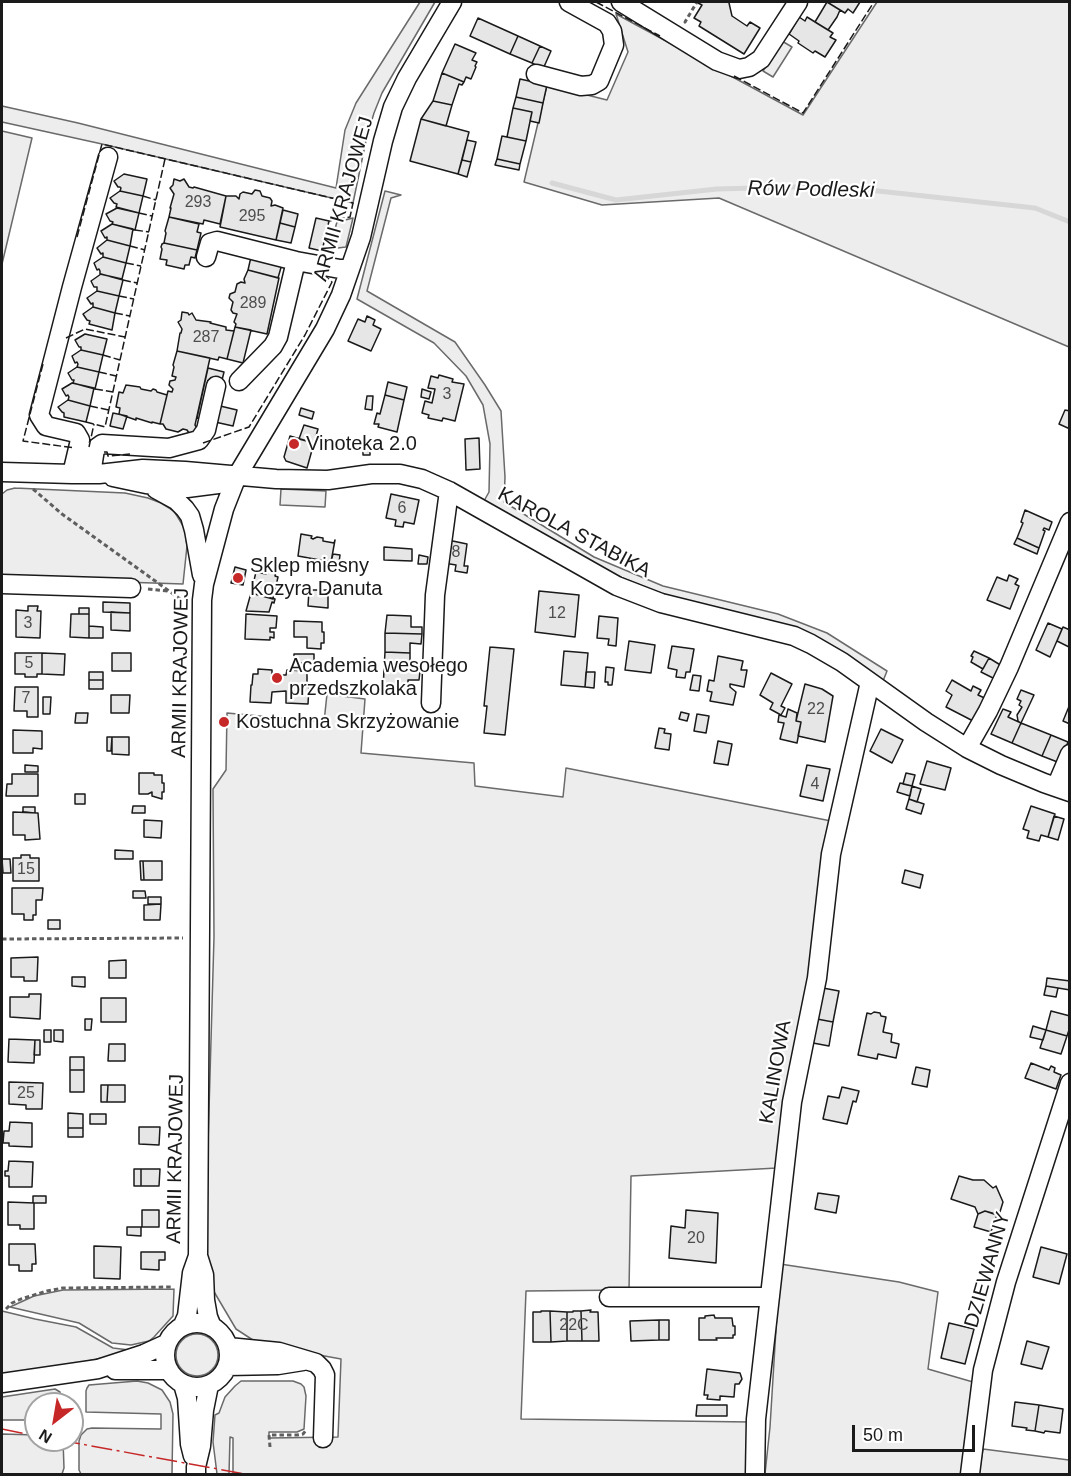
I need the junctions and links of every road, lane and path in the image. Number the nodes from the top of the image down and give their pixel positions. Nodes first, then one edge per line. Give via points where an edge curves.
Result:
1 (452, 2) edge
2 (570, 2) edge
3 (621, 2) edge
4 (698, 2) edge
5 (798, 2) edge
6 (689, 25) dead end
7 (536, 74) dead end
8 (108, 157) dead end
9 (206, 257) dead end
10 (296, 261) junction
11 (350, 269) junction
12 (239, 381) dead end
13 (216, 386) dead end
14 (2, 472) edge
15 (72, 474) junction
16 (95, 474) junction
17 (237, 476) junction
18 (146, 484) junction
19 (28, 485) dead end
20 (449, 491) junction
21 (1070, 522) edge
22 (2, 584) edge
23 (204, 584) junction
24 (131, 588) joint
25 (169, 591) junction
26 (183, 601) dead end
27 (870, 681) junction
28 (430, 703) dead end
29 (968, 748) junction
30 (1070, 754) edge
31 (1063, 789) edge
32 (201, 938) junction
33 (2, 939) edge
34 (1070, 1083) edge
35 (198, 1256) junction
36 (176, 1287) dead end
37 (609, 1297) dead end
38 (770, 1297) junction
39 (6, 1309) dead end
40 (183, 1325) junction
41 (212, 1327) junction
42 (166, 1344) junction
43 (228, 1347) junction
44 (305, 1361) junction
45 (227, 1366) junction
46 (98, 1370) junction
47 (169, 1370) junction
48 (2, 1383) edge
49 (183, 1384) junction
50 (209, 1384) junction
51 (308, 1428) dead end
52 (323, 1438) dead end
53 (270, 1447) dead end
54 (196, 1471) edge
55 (755, 1474) edge
56 (970, 1474) edge

1 - 11 street, ARMII KRAJOWEJ via 396,100
2 - 7 street via 607,23 612,31 614,45 599,81 581,86
3 - 5 street via 717,61 739,69 761,59
4 - 6 path via 685,22
8 - 15 street via 39,415 46,426 76,433 80,440
9 - 10 street via 210,243 217,241
10 - 11 street
10 - 12 street via 278,337
11 - 17 street, ARMII KRAJOWEJ via 325,329
13 - 16 street via 206,430 199,440 170,448 102,444 95,449
14 - 15 street
15 - 16 street
16 - 17 street, KAROLA STABIKA via 143,469
16 - 18 street
17 - 18 street via 191,488
17 - 20 street, KAROLA STABIKA via 328,480 400,474
17 - 23 street, ARMII KRAJOWEJ
18 - 23 street via 185,509 195,530
19 - 25 path
20 - 27 street, KAROLA STABIKA via 617,586 661,603 794,636
20 - 28 street via 435,595
21 - 29 street via 1009,667
22 - 24 street
23 - 32 street, ARMII KRAJOWEJ
24 - 25 path
25 - 26 path
27 - 29 street, KAROLA STABIKA
27 - 38 street, KALINOWA via 831,854 817,978 792,1102
29 - 31 street, KAROLA STABIKA
30 - 31 street, KAROLA STABIKA
32 - 33 path
32 - 35 street, ARMII KRAJOWEJ
34 - 56 street, DZIEWANNY via 1006,1282 983,1370
35 - 40 street, ARMII KRAJOWEJ
35 - 41 street, ARMII KRAJOWEJ
36 - 39 path via 63,1288 21,1299
37 - 38 street
38 - 55 street, KALINOWA via 756,1419
40 - 41 street via 203,1323
40 - 42 street
41 - 43 street via 220,1332
42 - 46 street
42 - 47 street via 165,1362
43 - 44 street via 279,1352
43 - 45 street
44 - 45 street
44 - 52 street via 316,1364 325,1375
45 - 50 street
46 - 47 street
46 - 48 street
47 - 49 street
49 - 50 street
49 - 54 street
50 - 54 street
51 - 53 path via 303,1434 269,1435

